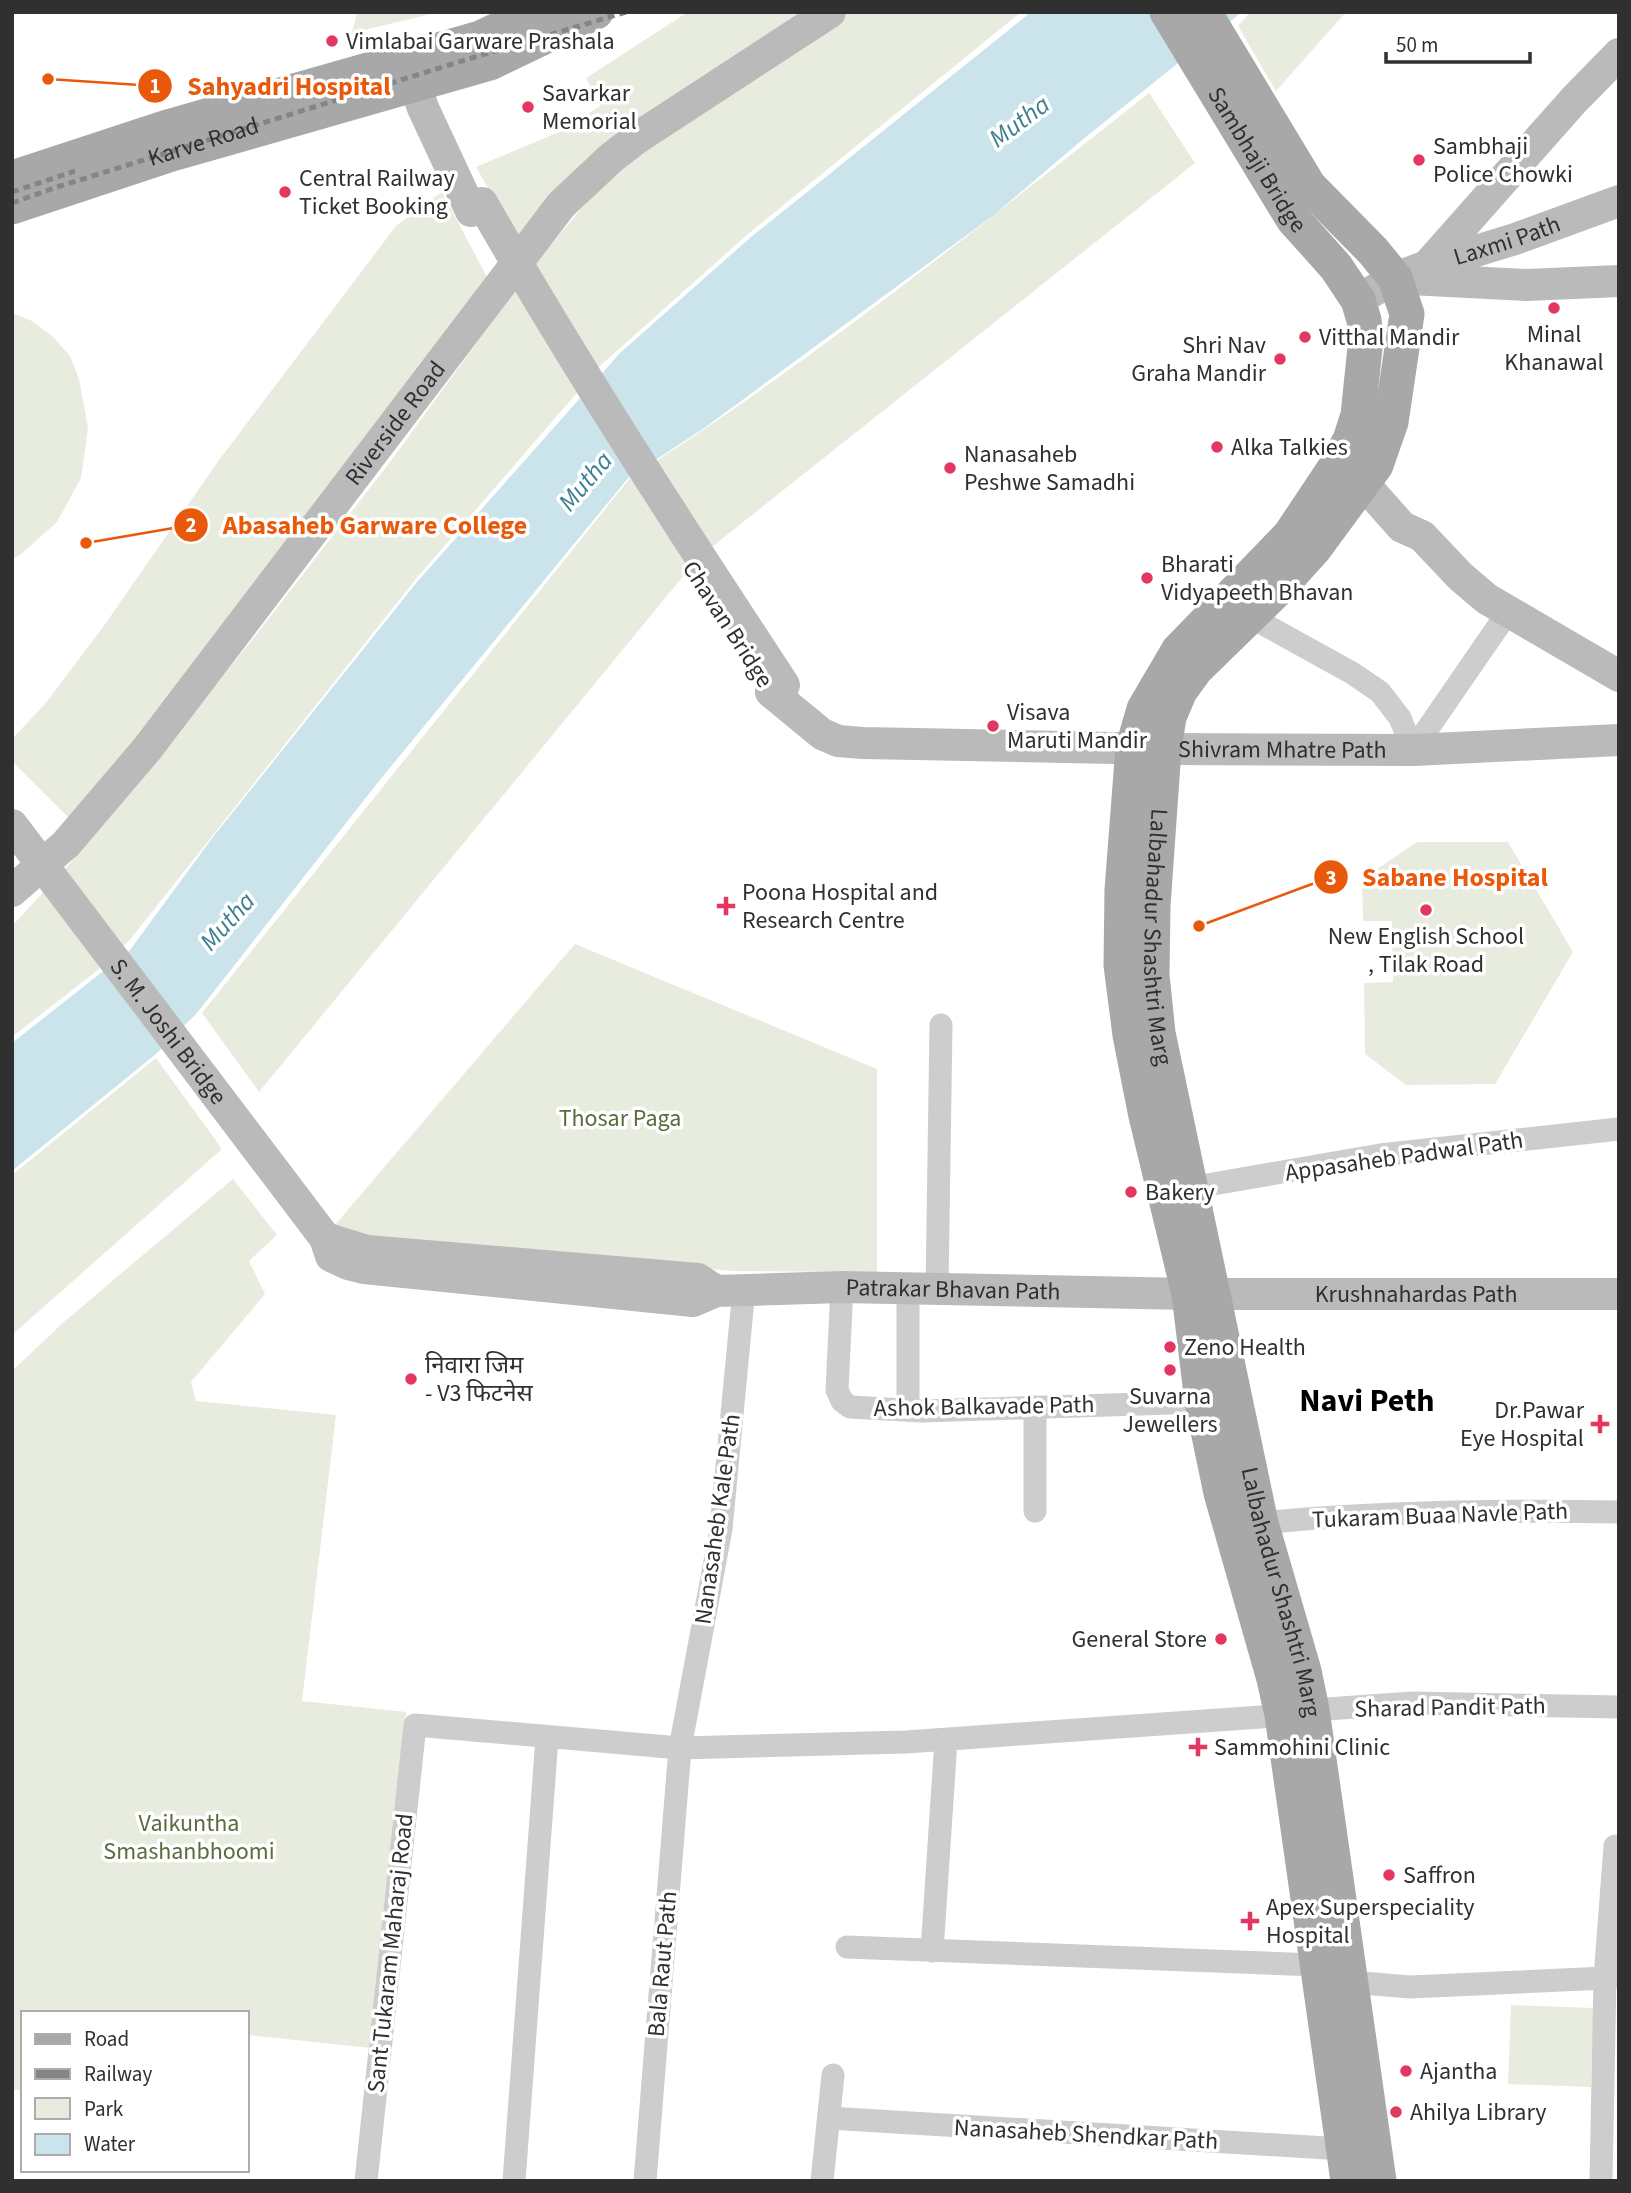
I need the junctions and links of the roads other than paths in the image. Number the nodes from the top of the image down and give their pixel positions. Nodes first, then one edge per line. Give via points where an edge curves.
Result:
1 (536, 12) edge
2 (596, 12) edge
3 (830, 12) edge
4 (1167, 12) edge
5 (1204, 12) edge
6 (1619, 54) edge
7 (418, 71) junction
8 (12, 178) edge
9 (1619, 201) edge
10 (12, 207) edge
11 (1515, 239) junction
12 (1411, 272) junction
13 (1619, 281) edge
14 (1527, 285) junction
15 (1358, 300) junction
16 (1345, 449) junction
17 (1370, 474) junction
18 (1508, 612) junction
19 (1249, 616) junction
20 (1619, 676) edge
21 (782, 695) joint
22 (1619, 740) edge
23 (1148, 748) junction
24 (1413, 750) junction
25 (12, 825) edge
26 (12, 891) edge
27 (941, 1025) dead end
28 (1619, 1129) edge
29 (1190, 1188) junction
30 (842, 1287) junction
31 (923, 1289) junction
32 (730, 1290) junction
33 (1201, 1294) junction
34 (1619, 1294) edge
35 (1202, 1402) junction
36 (1035, 1407) junction
37 (908, 1410) junction
38 (1035, 1511) dead end
39 (1619, 1512) edge
40 (1261, 1523) junction
41 (1619, 1707) edge
42 (1297, 1713) junction
43 (415, 1725) joint
44 (547, 1738) junction
45 (946, 1740) junction
46 (680, 1748) junction
47 (1615, 1846) dead end
48 (847, 1947) dead end
49 (932, 1951) junction
50 (1317, 1965) junction
51 (1612, 1977) edge
52 (1350, 1982) junction
53 (832, 2075) dead end
54 (829, 2118) junction
55 (1346, 2165) edge
56 (1601, 2176) edge
57 (366, 2181) edge
58 (514, 2181) edge
59 (645, 2181) edge
60 (821, 2181) edge
61 (1379, 2181) edge

1 - 7 main road, Karve Road
2 - 7 main road, Karve Road via 489,63
3 - 26 street, Riverside Road via 637,138 561,205 147,749 66,844
4 - 15 main road, Sambhaji Bridge via 1293,219
5 - 12 main road, Sambhaji Bridge via 1309,186 1373,251
6 - 12 street
7 - 8 main road, Karve Road via 164,128
7 - 10 main road, Karve Road
7 - 21 street, Chavan Bridge via 422,108 521,299
9 - 11 street, Laxmi Path
11 - 12 street, Laxmi Path
11 - 14 street via 1515,269
12 - 14 street
12 - 15 street
12 - 17 main road, Lalbahadur Shashtri Marg via 1391,422
13 - 14 street
15 - 16 main road, Lalbahadur Shashtri Marg via 1366,338 1358,415
16 - 17 street
16 - 23 main road, Lalbahadur Shashtri Marg via 1290,535 1178,651 1144,709
17 - 18 street via 1419,513 1422,536 1461,577
17 - 19 main road, Lalbahadur Shashtri Marg via 1314,549
18 - 20 street
18 - 24 street
19 - 23 main road, Lalbahadur Shashtri Marg via 1196,668
19 - 24 street via 1380,692 1400,718
21 - 23 street, Shivram Mhatre Path via 822,734 838,741
22 - 24 street, Shivram Mhatre Path
23 - 24 street, Shivram Mhatre Path
23 - 29 main road, Lalbahadur Shashtri Marg via 1157,1033
23 - 33 main road, Lalbahadur Shashtri Marg via 1122,890 1121,965 1146,1116
25 - 32 street, S. M. Joshi Bridge, bridge via 325,1238 367,1251 698,1279
27 - 31 street
28 - 29 street, Appasaheb Padwal Path via 1380,1155
29 - 33 main road, Lalbahadur Shashtri Marg
30 - 31 street, Patrakar Bhavan Path
30 - 32 street, Patrakar Bhavan Path
30 - 37 street, Ashok Balkavade Path via 837,1390 842,1401 850,1407
31 - 33 street, Patrakar Bhavan Path
31 - 37 street
32 - 46 street, Nanasaheb Kale Path via 721,1529
33 - 34 street, Krushnahardas Path
33 - 35 main road, Lalbahadur Shashtri Marg
33 - 40 main road, Lalbahadur Shashtri Marg via 1225,1357
35 - 36 street, Ashok Balkavade Path
35 - 42 main road, Lalbahadur Shashtri Marg via 1225,1506 1274,1679
36 - 37 street, Ashok Balkavade Path
36 - 38 street
39 - 40 street, Tukaram Buaa Navle Path via 1330,1516
40 - 42 main road, Lalbahadur Shashtri Marg via 1304,1671
41 - 42 street, Sharad Pandit Path via 1413,1703
42 - 45 street, Sharad Pandit Path
42 - 50 main road, Lalbahadur Shashtri Marg
42 - 52 main road, Lalbahadur Shashtri Marg
43 - 44 street, Sharad Pandit Path
43 - 57 street, Sant Tukaram Maharaj Road
44 - 46 street, Sharad Pandit Path
44 - 58 street
45 - 46 street, Sharad Pandit Path
45 - 49 street
46 - 59 street, Bala Raut Path
47 - 51 street
48 - 49 street
49 - 50 street
50 - 52 street
50 - 55 main road, Lalbahadur Shashtri Marg
51 - 52 street via 1410,1987
51 - 56 street
52 - 61 main road, Lalbahadur Shashtri Marg
53 - 54 street
54 - 55 street, Nanasaheb Shendkar Path
54 - 60 street

